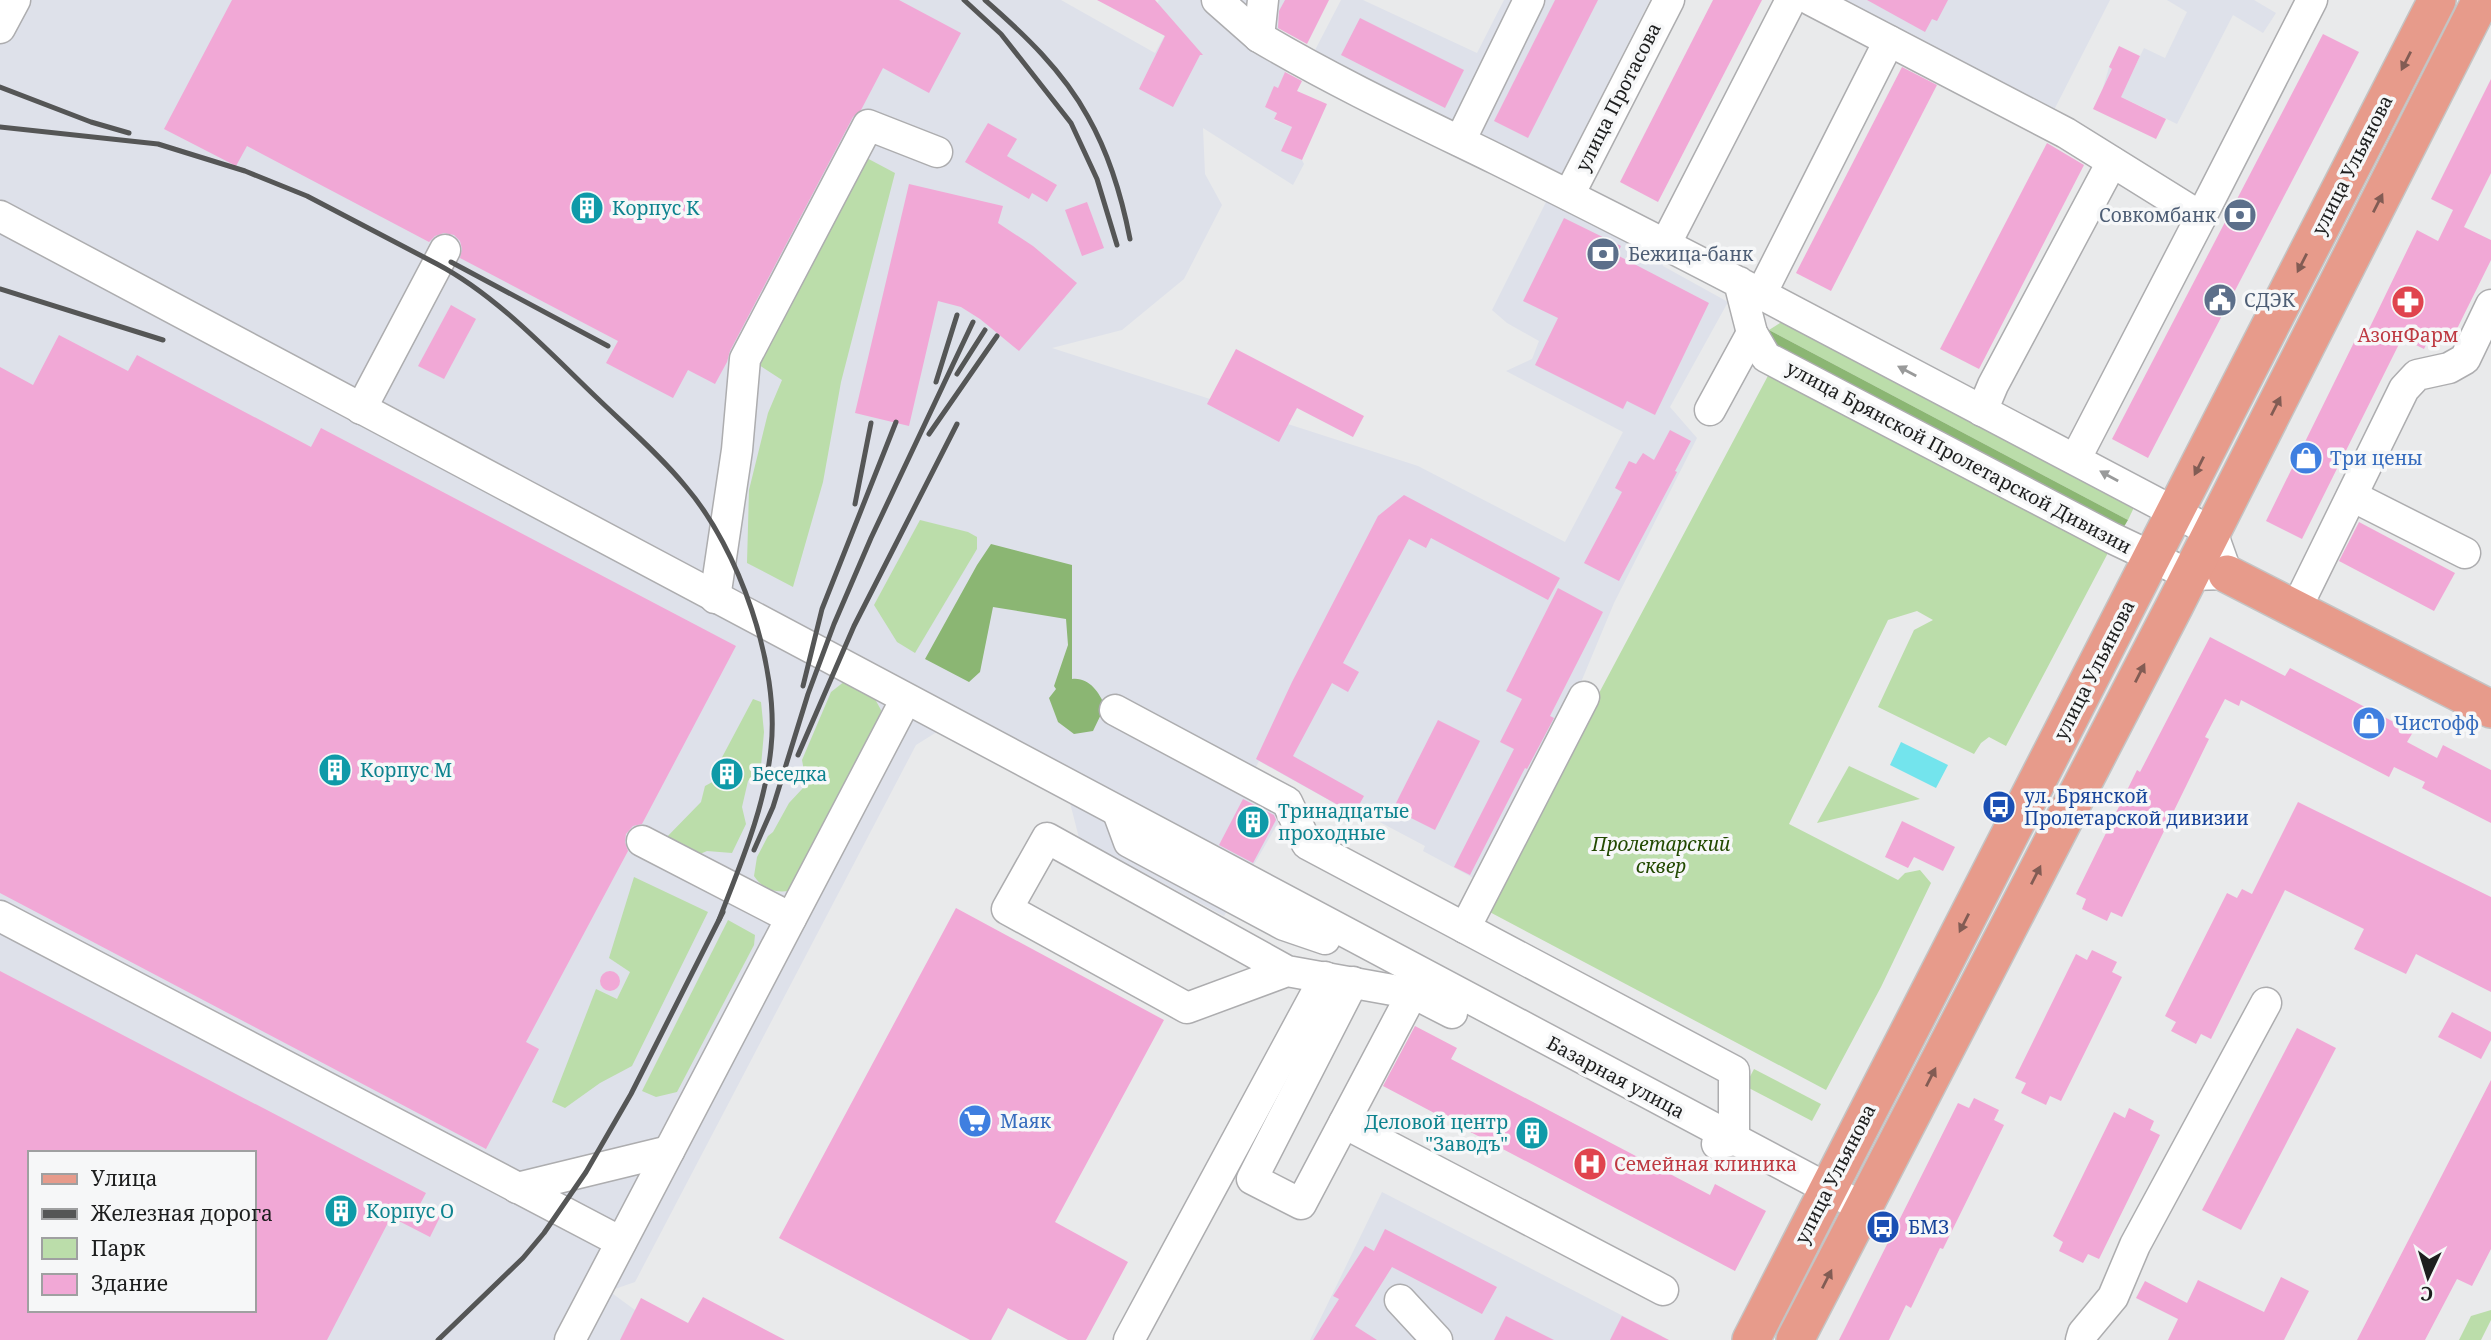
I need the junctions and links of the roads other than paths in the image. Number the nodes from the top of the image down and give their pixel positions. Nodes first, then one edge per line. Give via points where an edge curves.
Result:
1 (15, 0) edge
2 (1217, 0) edge
3 (1263, 0) edge
4 (1530, 0) edge
5 (1669, 0) edge
6 (1791, 0) edge
7 (1811, 0) edge
8 (2312, 0) edge
9 (2437, 0) edge
10 (2481, 0) edge
11 (0, 27) edge
12 (1259, 37) junction
13 (1889, 41) junction
14 (1460, 141) junction
15 (937, 152) dead end
16 (2112, 162) junction
17 (1569, 195) junction
18 (0, 216) edge
19 (2201, 218) junction
20 (1665, 245) junction
21 (445, 250) dead end
22 (1750, 288) junction
23 (2491, 305) edge
24 (1759, 345) junction
25 (361, 409) junction
26 (1710, 410) dead end
27 (1982, 411) junction
28 (2076, 458) junction
29 (2352, 496) junction
30 (2175, 512) junction
31 (2212, 532) junction
32 (2465, 553) dead end
33 (2152, 557) junction
34 (2227, 574) junction
35 (2190, 576) junction
36 (716, 598) junction
37 (2297, 609) junction
38 (1584, 697) dead end
39 (906, 699) junction
40 (2491, 709) edge
41 (1115, 710) dead end
42 (1118, 812) junction
43 (642, 841) dead end
44 (0, 916) edge
45 (791, 918) junction
46 (1465, 928) junction
47 (1287, 971) junction
48 (1339, 980) junction
49 (1417, 984) junction
50 (2266, 1003) dead end
51 (1344, 1123) junction
52 (1734, 1140) junction
53 (669, 1151) junction
54 (517, 1188) junction
55 (1827, 1189) junction
56 (1864, 1208) junction
57 (621, 1242) junction
58 (1662, 1290) dead end
59 (1400, 1300) dead end
60 (570, 1340) edge
61 (1129, 1340) edge
62 (1437, 1340) edge
63 (1751, 1340) edge
64 (1795, 1340) edge
65 (2081, 1340) edge

1 - 11 street
2 - 12 street
3 - 12 street
4 - 14 street
5 - 17 street, улица Протасова
6 - 20 street
7 - 13 street
8 - 19 street
9 -> 30 main road, улица Ульянова
31 -> 10 main road, улица Ульянова
12 - 14 street
13 - 16 street via 2066,133
13 - 22 street
14 - 17 street
15 - 36 street via 868,125 745,359
16 - 19 street
16 - 27 street
17 - 20 street
18 - 25 street, Базарная улица
19 - 28 street
20 - 22 street
21 - 25 street
22 - 24 street
27 -> 22 street
23 - 29 street via 2465,359 2417,375 2404,389
24 - 26 street
24 - 33 street, улица Брянской Пролетарской Дивизии
25 - 36 street, Базарная улица
27 - 28 street
30 -> 28 street
29 - 32 street
29 - 37 street
30 - 31 street
30 - 33 main road, улица Ульянова
31 - 34 street
31 - 35 main road, улица Ульянова
33 - 35 street, улица Брянской Пролетарской Дивизии
33 -> 55 main road, улица Ульянова
34 - 35 street, улица Брянской Пролетарской Дивизии
34 - 37 main road, улица Брянской Пролетарской Дивизии
56 -> 35 main road, улица Ульянова
36 - 39 street, Базарная улица
37 - 40 main road, улица Брянской Пролетарской Дивизии
38 - 46 street
39 - 42 street, Базарная улица
39 - 45 street
41 - 46 street via 1287,802 1307,844
42 - 49 street, Базарная улица via 1368,946
42 - 49 street via 1129,842 1283,925
43 - 45 street
44 - 54 street
45 - 53 street
46 - 52 street via 1734,1071
47 - 47 street via 1187,1009 1007,909 1047,838
47 - 48 street
48 - 49 street
48 - 51 street via 1252,1180 1301,1204
48 - 61 street
49 - 51 street
49 - 52 street, Базарная улица
50 - 65 street via 2136,1245 2113,1297
51 - 58 street
52 - 55 street, Базарная улица
53 - 54 street
53 - 57 street
54 - 57 street
55 - 56 street, Базарная улица
55 - 63 main road, улица Ульянова
64 -> 56 main road, улица Ульянова
57 - 60 street
59 - 62 street

